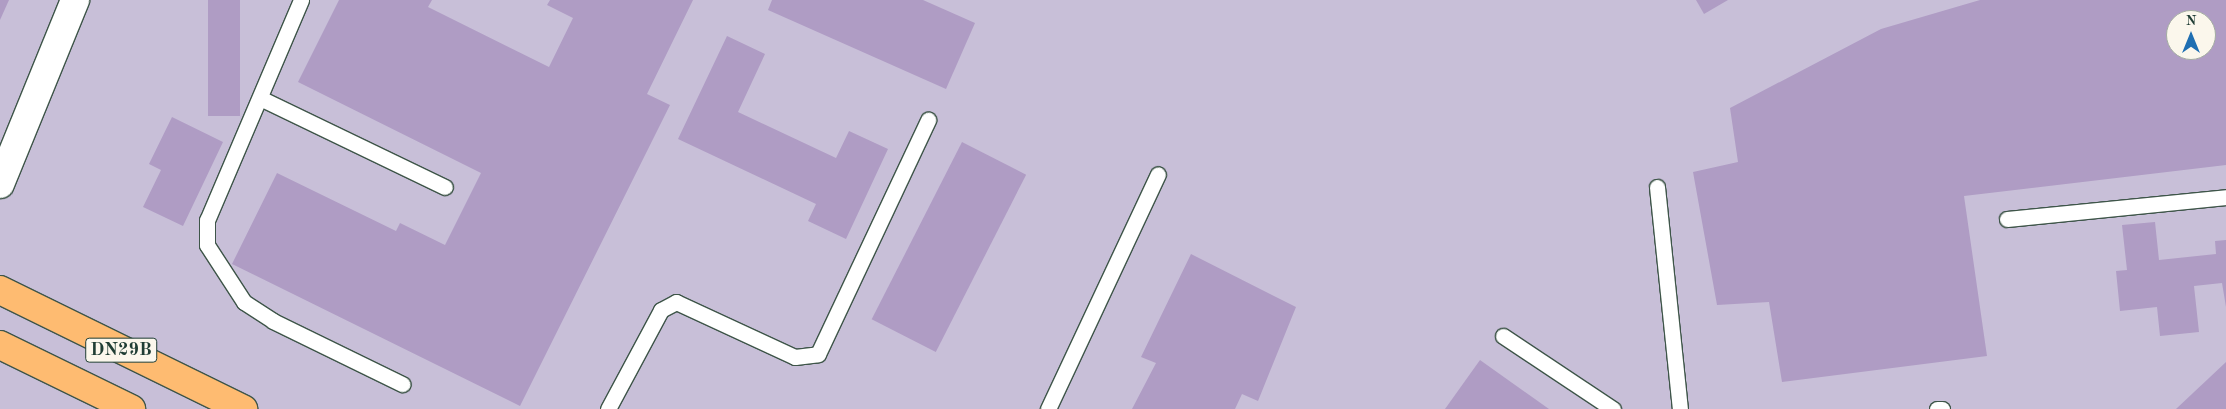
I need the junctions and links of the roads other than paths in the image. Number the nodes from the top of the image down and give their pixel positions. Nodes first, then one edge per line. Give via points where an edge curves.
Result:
1 (75, 0) edge
2 (302, 0) edge
3 (260, 98) junction
4 (928, 120) dead end
5 (1158, 174) dead end
6 (0, 184) edge
7 (445, 187) dead end
8 (1657, 187) dead end
9 (2226, 197) edge
10 (2007, 219) dead end
11 (0, 290) edge
12 (1503, 336) dead end
13 (0, 345) edge
14 (402, 384) dead end
15 (1942, 408) edge
16 (131, 409) edge
17 (243, 409) edge
18 (608, 409) edge
19 (1048, 409) edge
20 (1613, 409) edge
21 (1680, 409) edge
22 (1937, 409) edge

1 - 6 street
2 - 3 lane
3 - 7 lane
3 - 14 lane via 207,220 207,244 244,302 273,321
4 - 18 lane via 818,354 795,357 676,302 661,310
5 - 19 lane
8 - 21 lane
9 - 10 lane
11 - 17 main road, DN29B
12 - 20 lane
13 - 16 main road, DN29B
15 - 22 lane

